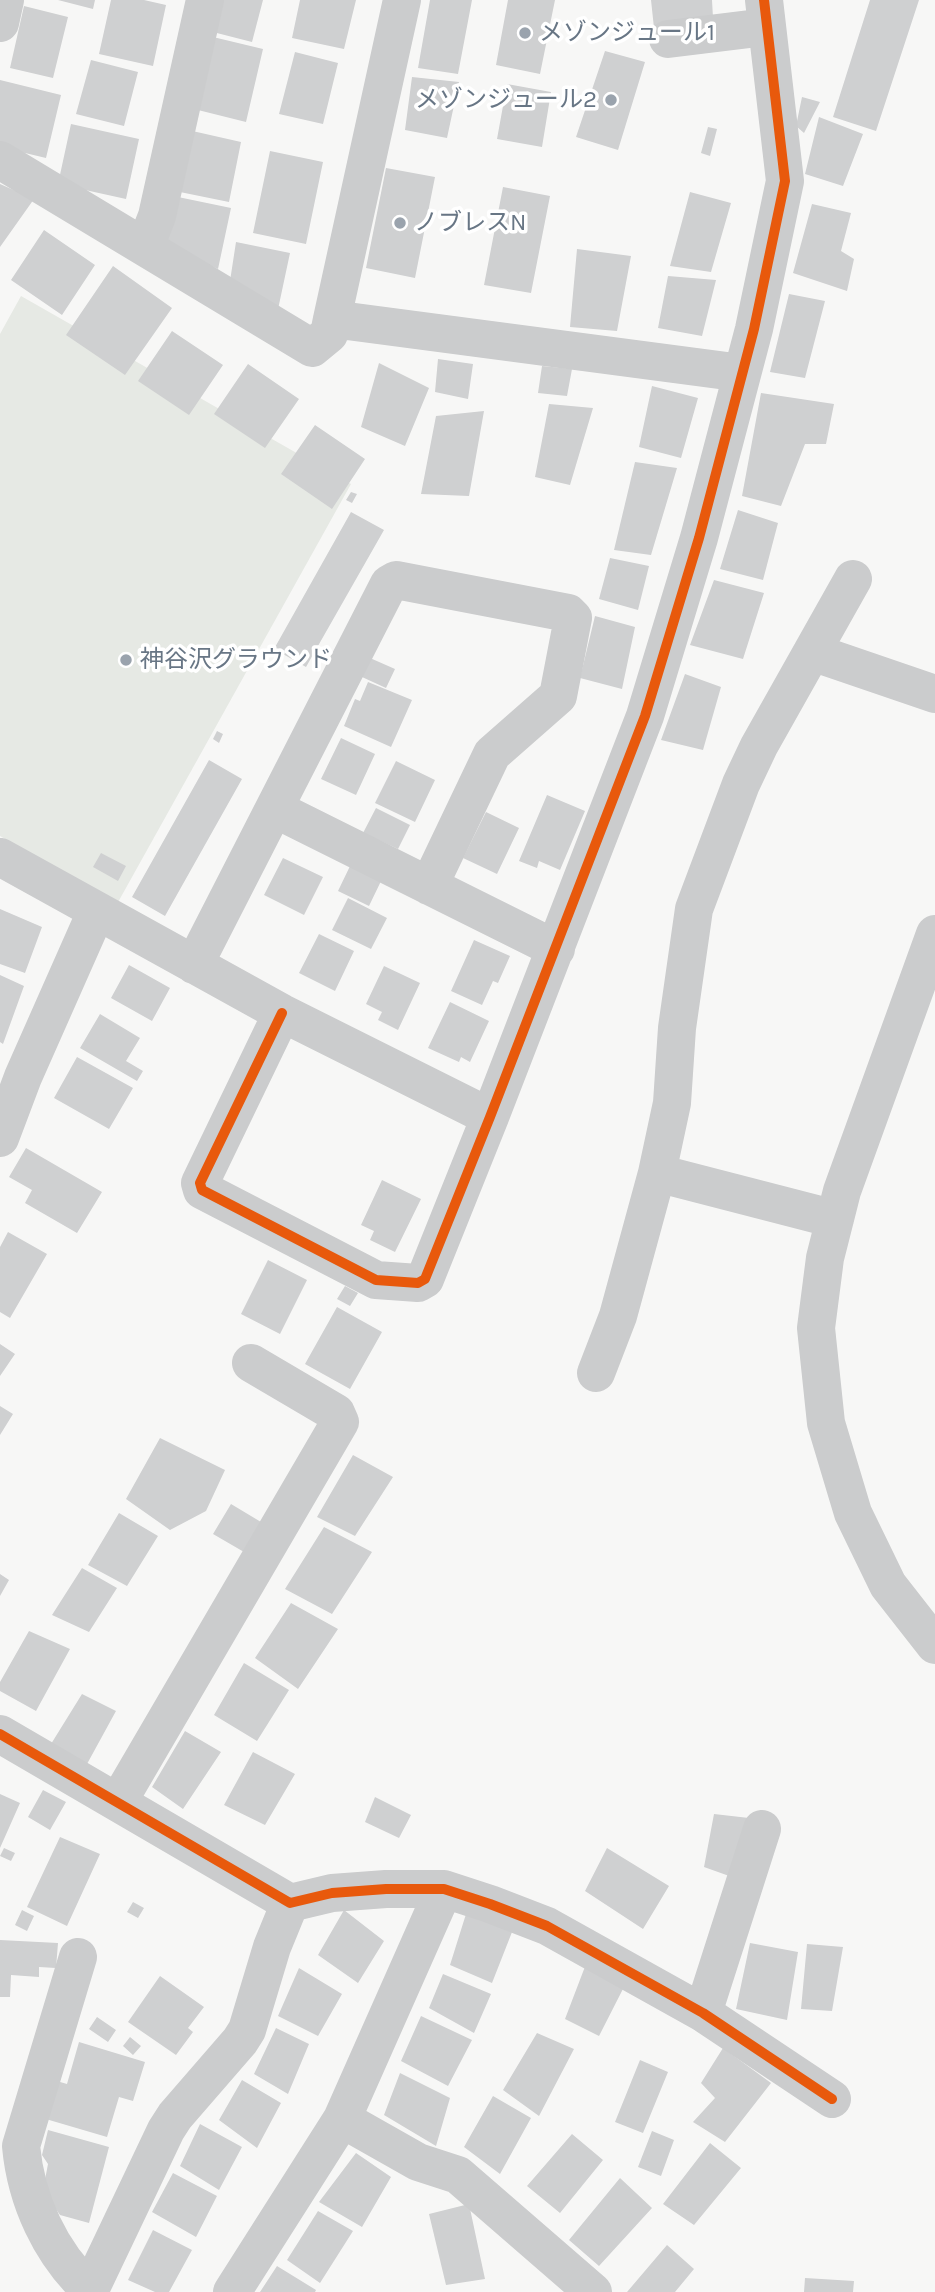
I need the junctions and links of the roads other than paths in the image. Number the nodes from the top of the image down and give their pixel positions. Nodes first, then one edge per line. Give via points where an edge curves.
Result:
1 (5, 0) edge
2 (205, 0) edge
3 (402, 0) edge
4 (765, 14) edge
5 (0, 23) edge
6 (668, 39) dead end
7 (0, 160) edge
8 (145, 247) junction
9 (332, 319) junction
10 (742, 373) junction
11 (853, 579) dead end
12 (812, 652) junction
13 (935, 694) edge
14 (275, 809) junction
15 (0, 857) edge
16 (429, 886) junction
17 (96, 912) junction
18 (935, 934) edge
19 (556, 949) junction
20 (194, 965) junction
21 (282, 1013) junction
22 (490, 1117) junction
23 (0, 1138) edge
24 (657, 1173) junction
25 (835, 1219) junction
26 (251, 1363) dead end
27 (596, 1373) dead end
28 (935, 1645) edge
29 (0, 1734) edge
30 (118, 1802) junction
31 (762, 1829) dead end
32 (444, 1889) junction
33 (290, 1903) junction
34 (78, 1957) dead end
35 (703, 2013) junction
36 (832, 2099) dead end
37 (342, 2119) junction
38 (10, 2137) edge
39 (90, 2291) edge
40 (232, 2292) edge
41 (593, 2292) edge

1 - 5 street
2 - 8 street via 157,216
3 - 9 street
4 - 6 street
4 - 10 street via 785,181
7 - 8 street
8 - 9 street via 312,348 329,334
9 - 10 street
10 - 19 street via 699,538 645,716
11 - 12 street
12 - 13 street
12 - 24 street via 741,784 694,909 672,1103
14 - 16 street
14 - 16 street via 389,584 396,580 568,612 573,618 558,696 492,754
14 - 20 street
15 - 17 street
16 - 19 street
17 - 20 street
17 - 23 street
18 - 25 street
19 - 22 street
20 - 21 street
21 - 22 street
21 - 22 street via 200,1182 202,1190 376,1280 418,1283 425,1279
24 - 25 street
24 - 27 street via 618,1316
25 - 28 street via 816,1328 826,1423 853,1513 882,1573
26 - 30 street via 336,1413 340,1422
29 - 30 street
30 - 33 street
31 - 35 street
32 - 33 street via 332,1893
32 - 35 street via 547,1926
32 - 37 street
33 - 39 street via 247,2030 166,2130
34 - 38 street
35 - 36 street
37 - 40 street
37 - 41 street via 418,2162 458,2175
38 - 39 street via 47,2233

